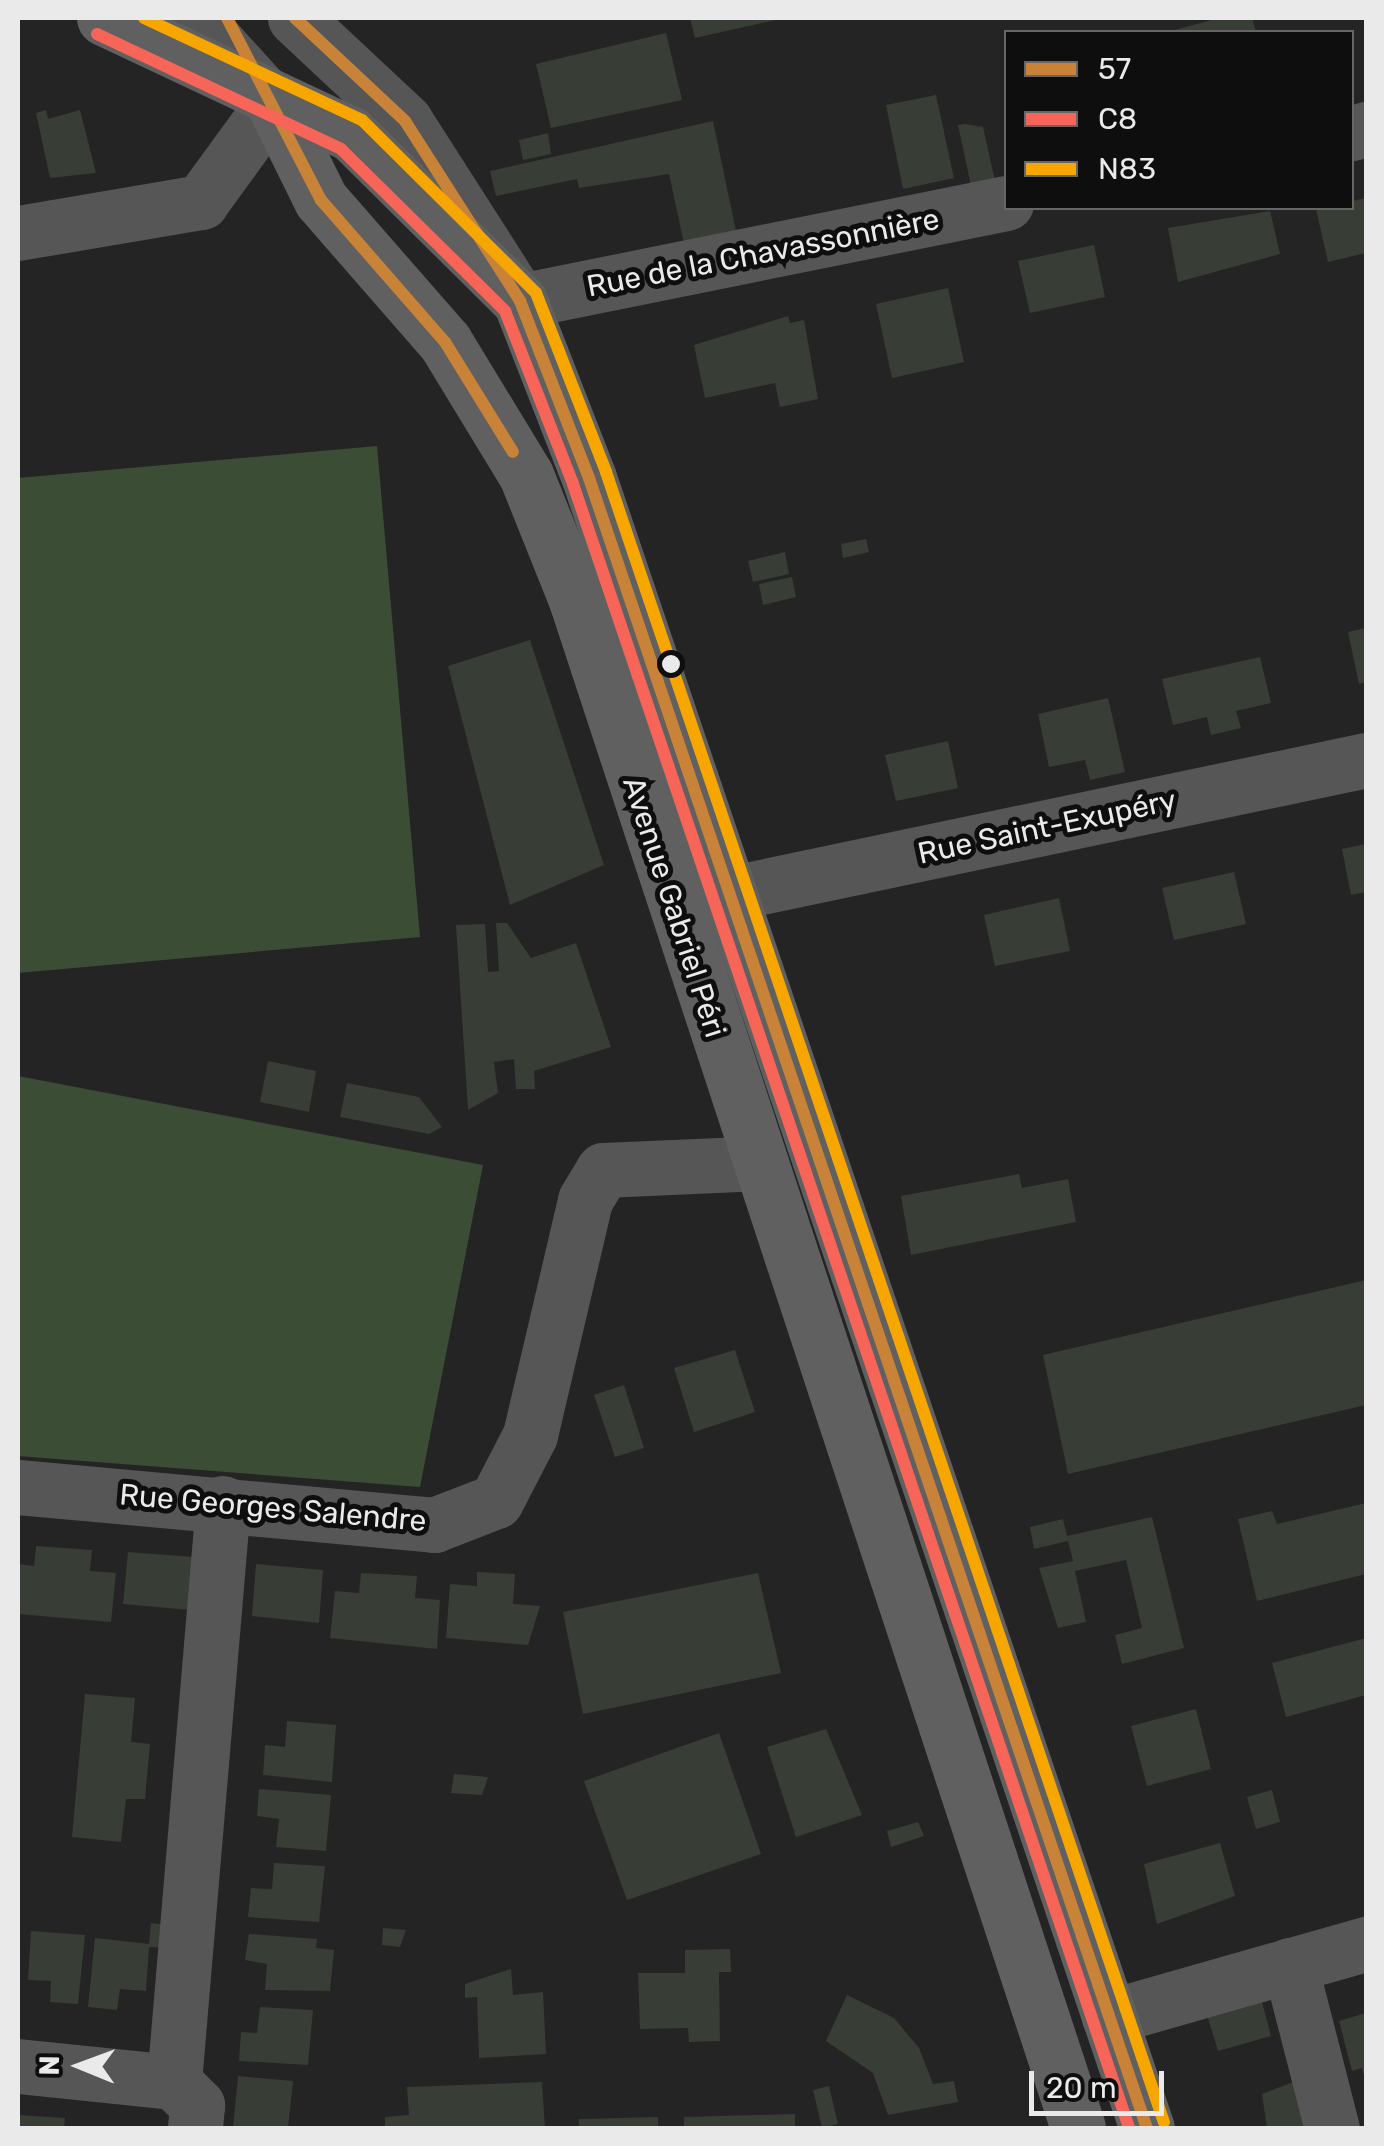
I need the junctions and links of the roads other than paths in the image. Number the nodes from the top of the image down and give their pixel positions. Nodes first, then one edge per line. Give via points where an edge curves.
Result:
1 (104, 18) edge
2 (195, 18) edge
3 (228, 18) edge
4 (295, 18) edge
5 (273, 104) junction
6 (1004, 204) edge
7 (18, 233) edge
8 (520, 302) junction
9 (1366, 760) edge
10 (728, 894) junction
11 (761, 1163) junction
12 (18, 1488) edge
13 (223, 1503) junction
14 (959, 1771) junction
15 (1366, 1944) edge
16 (1290, 1965) junction
17 (1109, 2018) junction
18 (18, 2066) edge
19 (184, 2105) edge
20 (1078, 2128) edge
21 (1147, 2128) edge
22 (1332, 2128) edge

1 - 5 main road, Avenue Gabriel Péri
2 - 5 street
3 - 5 street
4 - 8 street via 404,121
5 - 7 street via 201,202
5 - 8 main road, Avenue Gabriel Péri via 351,134
5 - 11 main road, Avenue Gabriel Péri via 321,200 445,342 526,475 576,600
6 - 8 street, Rue de la Chavassonnière
8 - 10 main road, Avenue Gabriel Péri via 589,478
9 - 10 street, Rue Saint-Exupéry
10 - 17 main road, Avenue Gabriel Péri
11 - 13 street, Rue Georges Salendre via 603,1170 585,1200 530,1435 496,1501 434,1525
11 - 14 main road, Avenue Gabriel Péri
12 - 13 street, Rue Georges Salendre
13 - 19 street
14 - 17 main road, Avenue Gabriel Péri via 1005,1819 1065,1998
14 - 20 main road, Avenue Gabriel Péri
15 - 16 street
16 - 17 street
16 - 22 street
17 - 21 main road, Avenue Gabriel Péri
18 - 19 street

